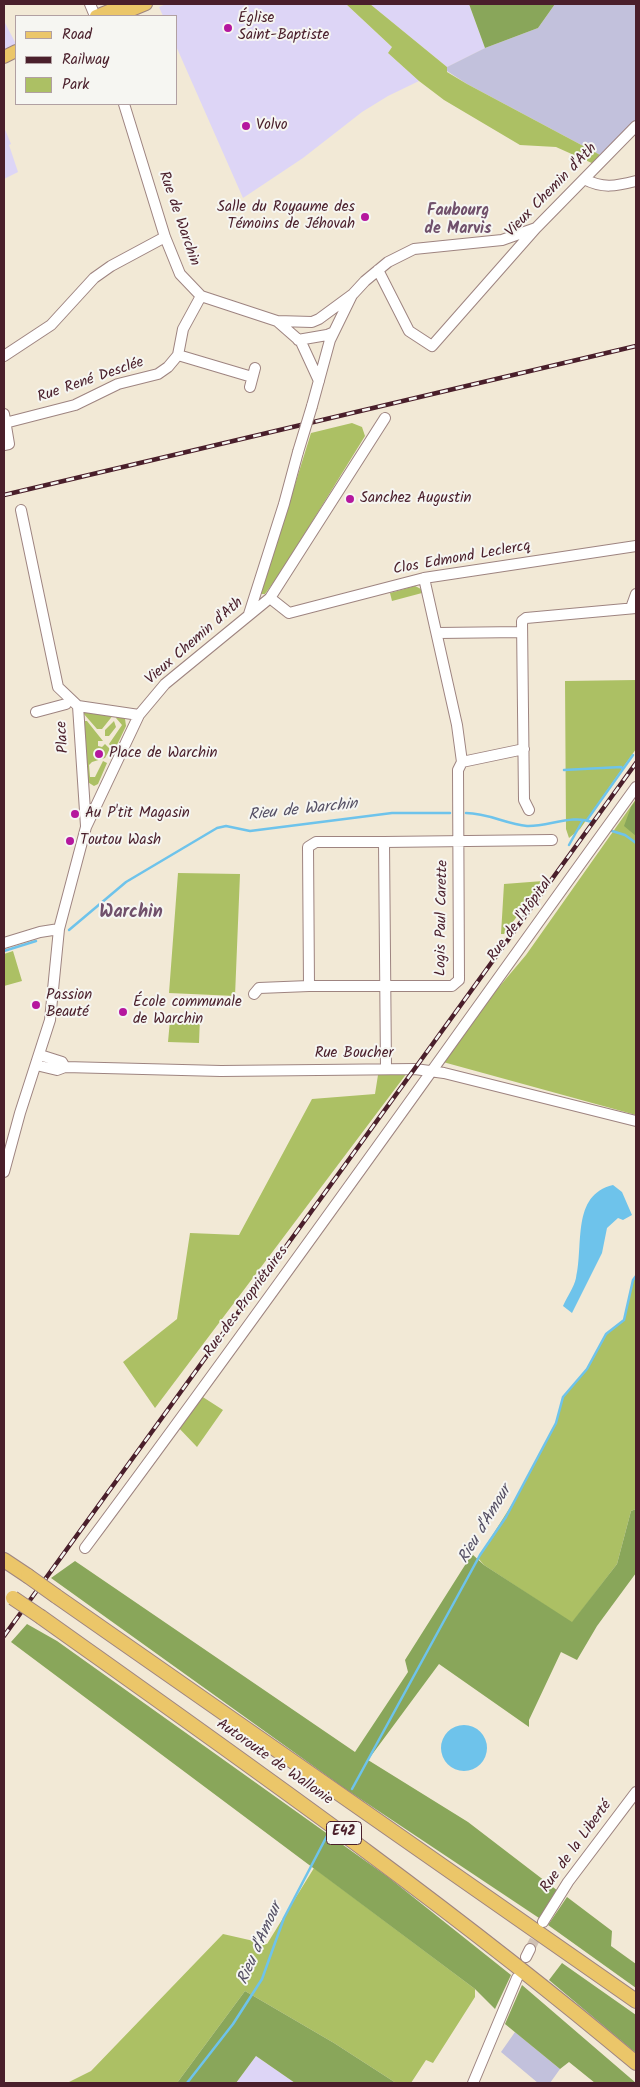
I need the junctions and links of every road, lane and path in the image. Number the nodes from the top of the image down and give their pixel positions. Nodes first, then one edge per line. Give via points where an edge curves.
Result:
1 (126, 4) edge
2 (146, 4) edge
3 (98, 15) edge
4 (119, 15) edge
5 (124, 105) edge
6 (636, 126) edge
7 (584, 179) junction
8 (636, 181) edge
9 (536, 228) junction
10 (165, 237) junction
11 (378, 270) junction
12 (353, 294) junction
13 (201, 296) junction
14 (277, 321) junction
15 (312, 322) junction
16 (330, 336) junction
17 (298, 340) junction
18 (178, 354) junction
19 (4, 356) edge
20 (253, 377) dead end
21 (319, 381) junction
22 (5, 418) edge
23 (385, 418) dead end
24 (4, 445) edge
25 (21, 510) dead end
26 (636, 546) edge
27 (424, 578) junction
28 (636, 594) edge
29 (270, 598) junction
30 (634, 608) edge
31 (248, 614) junction
32 (522, 627) junction
33 (438, 633) junction
34 (66, 704) dead end
35 (78, 706) junction
36 (36, 712) dead end
37 (139, 715) junction
38 (524, 750) junction
39 (462, 762) junction
40 (636, 787) edge
41 (529, 810) dead end
42 (86, 827) junction
43 (552, 840) dead end
44 (459, 841) junction
45 (384, 842) junction
46 (59, 929) junction
47 (4, 943) edge
48 (309, 986) junction
49 (385, 986) junction
50 (254, 994) dead end
51 (40, 1054) junction
52 (36, 1065) junction
53 (65, 1067) junction
54 (386, 1069) junction
55 (430, 1072) junction
56 (636, 1120) edge
57 (4, 1172) edge
58 (85, 1548) dead end
59 (4, 1560) edge
60 (8, 1595) edge
61 (636, 1792) edge
62 (543, 1922) tunnel mouth
63 (517, 1978) dead end
64 (636, 2001) edge
65 (636, 2063) edge
66 (473, 2083) edge

1 - 3 main road
2 - 4 main road
5 - 10 street, Rue de Warchin
6 - 7 street, Vieux Chemin d'Ath
7 - 8 street via 597,186 617,187
7 - 9 street, Vieux Chemin d'Ath
9 - 11 street via 502,240 414,249
9 - 11 street, Vieux Chemin d'Ath via 432,346 409,331
10 - 13 street, Rue de Warchin via 180,274
10 - 19 street via 110,266 94,278 51,325
11 - 12 street
12 - 15 street
12 - 16 street
13 - 14 street, Rue de Warchin
13 - 18 street via 184,329
14 - 15 street, Rue de Warchin
14 - 17 street
15 - 16 street
16 - 17 street
16 - 21 street
17 - 21 street
18 - 20 street
18 - 22 street, Rue René Desclée via 158,374 118,384 75,405
21 - 31 street, bridge
22 - 24 street via 8,444
23 - 29 street, Vieux Chemin d'Ath
25 - 35 street via 58,687
26 - 27 street, Clos Edmond Leclercq
27 - 29 street, Clos Edmond Leclercq via 290,613
27 - 33 street
28 - 30 street
29 - 31 street, Vieux Chemin d'Ath
30 - 32 street via 526,618
31 - 37 street, Vieux Chemin d'Ath via 223,639 165,684
32 - 33 street
32 - 38 street
33 - 39 street
34 - 36 street
35 - 37 street, Place
35 - 42 street, Place
37 - 42 street, Vieux Chemin d'Ath
38 - 39 street
38 - 41 street via 524,800
39 - 44 street via 458,770
40 - 55 street, Rue de l'Hôpital
42 - 46 street, Vieux Chemin d'Ath
43 - 44 street, Logis Paul Carette
44 - 45 street, Logis Paul Carette
44 - 49 street, Logis Paul Carette via 459,980 452,986
45 - 48 street, Logis Paul Carette via 316,842 308,847
45 - 49 street
46 - 47 street
46 - 51 street, Vieux Chemin d'Ath via 50,1020
48 - 49 street, Logis Paul Carette
48 - 50 street, Logis Paul Carette via 259,988
49 - 54 street
51 - 52 street, Vieux Chemin d'Ath
51 - 53 street, Rue Boucher via 62,1062
52 - 53 street, Rue Boucher via 57,1070
52 - 57 street, Vieux Chemin d'Ath
53 - 54 street, Rue Boucher via 221,1071
54 - 55 street, Rue Boucher
55 - 56 street, Rue Boucher
55 - 58 street, Rue des Propriétaires via 360,1173
59 - 64 highway, Autoroute de Wallonie / E42, bridge
60 - 65 highway, Autoroute de Wallonie / E42, bridge via 390,1867 541,1984
61 - 62 street, Rue de la Liberté via 568,1882
63 - 66 street

